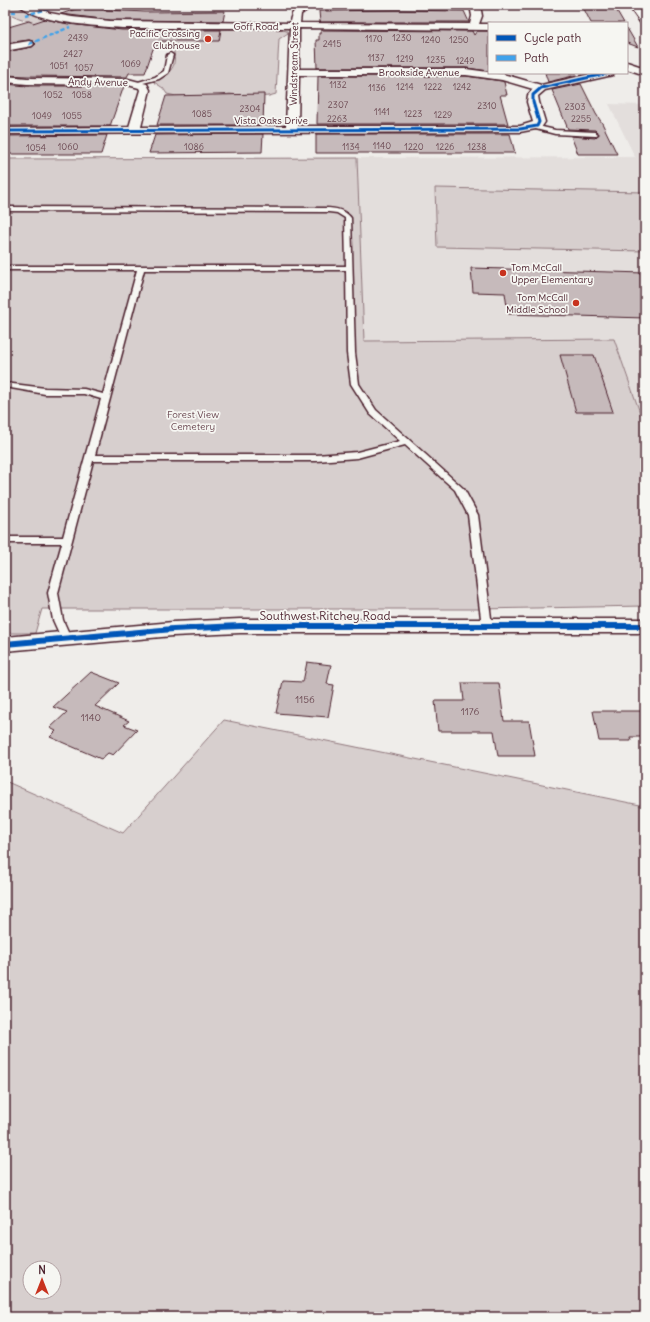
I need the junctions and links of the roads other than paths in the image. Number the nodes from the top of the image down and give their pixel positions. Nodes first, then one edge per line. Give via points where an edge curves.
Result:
1 (25, 5) edge
2 (309, 5) edge
3 (475, 5) edge
4 (633, 5) edge
5 (645, 22) edge
6 (295, 26) junction
7 (474, 26) junction
8 (488, 27) edge
9 (29, 44) dead end
10 (5, 48) edge
11 (170, 55) dead end
12 (645, 65) edge
13 (629, 67) edge
14 (294, 72) junction
15 (645, 72) edge
16 (604, 74) edge
17 (5, 79) edge
18 (137, 84) junction
19 (541, 88) junction
20 (535, 126) junction
21 (134, 130) junction
22 (292, 130) junction
23 (5, 131) edge
24 (595, 134) dead end
25 (5, 209) edge
26 (5, 268) edge
27 (141, 268) junction
28 (349, 268) junction
29 (5, 385) edge
30 (106, 398) junction
31 (406, 442) junction
32 (90, 458) junction
33 (5, 540) edge
34 (68, 540) junction
35 (487, 626) junction
36 (645, 626) edge
37 (66, 638) junction
38 (5, 644) edge

1 - 6 street, Goff Road via 54,16 106,24
2 - 6 street, Windstream Street via 297,12
3 - 7 street via 477,16
4 - 5 street
6 - 7 street, Goff Road
6 - 14 street, Windstream Street
7 - 8 street, Goff Road
9 - 10 street
11 - 18 lane via 166,72 157,78
12 - 13 street
13 - 15 street
14 - 19 street, Brookside Avenue via 466,72 503,77
14 - 22 street, Windstream Street
16 - 19 street
17 - 18 street, Andy Avenue via 117,81
18 - 21 street, Andy Avenue via 145,90
19 - 20 street via 533,95 539,122
20 - 22 street, Vista Oaks Drive via 504,130
20 - 24 lane via 555,132
21 - 22 street, Vista Oaks Drive
21 - 23 street, Vista Oaks Drive
25 - 28 lane via 336,211 348,218
26 - 27 lane
27 - 28 lane
27 - 30 lane
28 - 31 lane via 351,353 355,384 373,412
29 - 30 lane via 44,391 86,391
30 - 32 lane
31 - 32 lane via 357,455 316,458
31 - 35 lane via 459,489 473,515
32 - 34 lane
33 - 34 lane
34 - 37 lane via 53,593 58,620
35 - 36 street, Southwest Ritchey Road
35 - 37 street, Southwest Ritchey Road via 232,626
37 - 38 street, Southwest Ritchey Road

